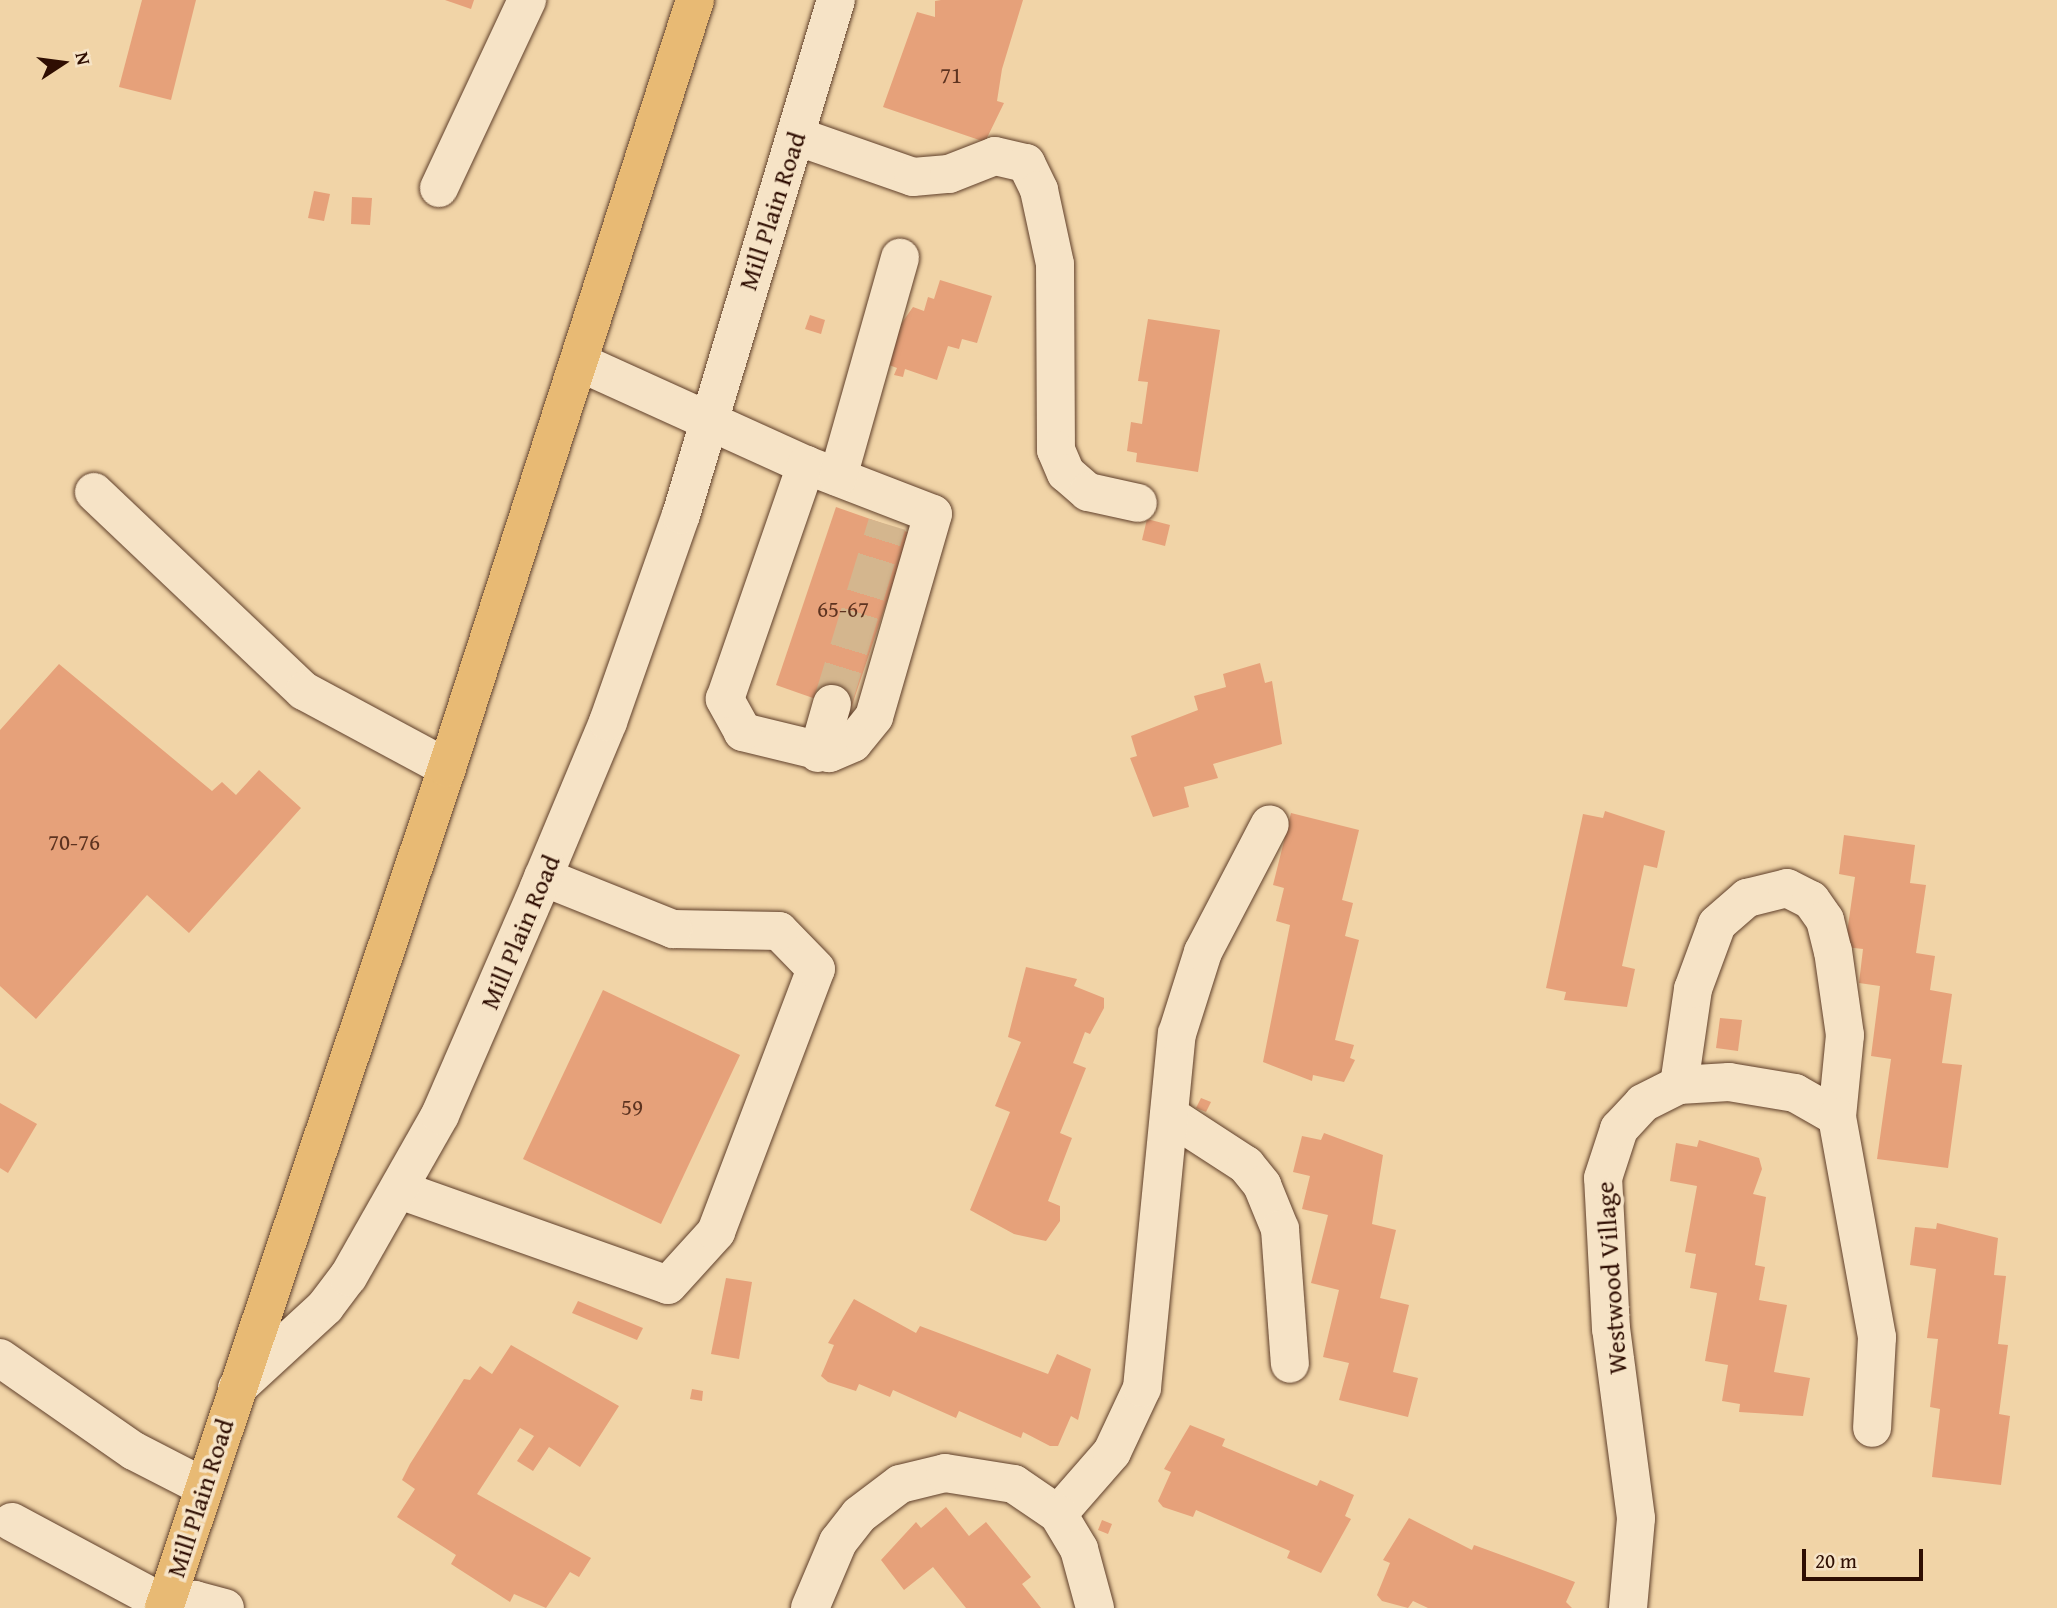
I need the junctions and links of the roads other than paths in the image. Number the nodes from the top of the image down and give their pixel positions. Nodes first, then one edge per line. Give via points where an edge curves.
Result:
1 (527, 0) edge
2 (836, 0) edge
3 (691, 1) edge
4 (796, 136) junction
5 (439, 188) dead end
6 (900, 258) dead end
7 (581, 363) junction
8 (705, 421) junction
9 (822, 471) junction
10 (94, 492) dead end
11 (1138, 503) dead end
12 (832, 704) tunnel mouth
13 (818, 753) junction
14 (447, 768) junction
15 (1270, 824) dead end
16 (543, 877) junction
17 (1679, 1085) junction
18 (1168, 1115) junction
19 (1837, 1117) junction
20 (400, 1190) junction
21 (0, 1358) edge
22 (1290, 1364) dead end
23 (237, 1388) junction
24 (1872, 1428) dead end
25 (204, 1487) junction
26 (1058, 1514) junction
27 (12, 1522) dead end
28 (165, 1607) edge
29 (225, 1608) edge
30 (810, 1608) edge
31 (1095, 1608) edge
32 (1628, 1608) edge

1 - 5 street
2 - 4 street, Mill Plain Road
3 - 7 main road, Mill Plain Road
4 - 8 street, Mill Plain Road
4 - 11 street via 913,177 949,174 995,156 1026,163 1039,190 1055,264 1056,450 1066,473 1088,492
6 - 9 street
7 - 8 street
7 - 14 main road, Mill Plain Road
8 - 9 street
8 - 16 street, Mill Plain Road via 642,628
9 - 13 street via 724,699 743,732
9 - 13 street via 891,511 933,514 874,717 853,743
10 - 14 street via 304,691
12 - 13 street
14 - 23 main road, Mill Plain Road
15 - 18 street via 1203,952 1177,1034
16 - 20 street, Mill Plain Road
16 - 20 street via 673,929 779,931 816,969 716,1232 668,1286
17 - 19 street, Westwood Village via 1729,1082 1779,1089
17 - 19 street via 1693,989 1717,924 1747,898 1787,888 1811,900 1825,920 1833,951 1845,1035
17 - 32 street, Westwood Village via 1629,1115 1611,1144 1603,1178 1611,1329 1636,1530
18 - 22 street via 1246,1165 1262,1185 1280,1229
18 - 26 street via 1142,1388 1112,1452
19 - 24 street via 1877,1337
20 - 23 street, Mill Plain Road via 325,1307
21 - 25 street via 134,1451
23 - 25 main road, Mill Plain Road
25 - 28 main road, Mill Plain Road
26 - 30 street via 1029,1490 994,1477 945,1473 912,1479 859,1515 838,1542
26 - 31 street via 1079,1549
27 - 28 street
28 - 29 street via 195,1600

